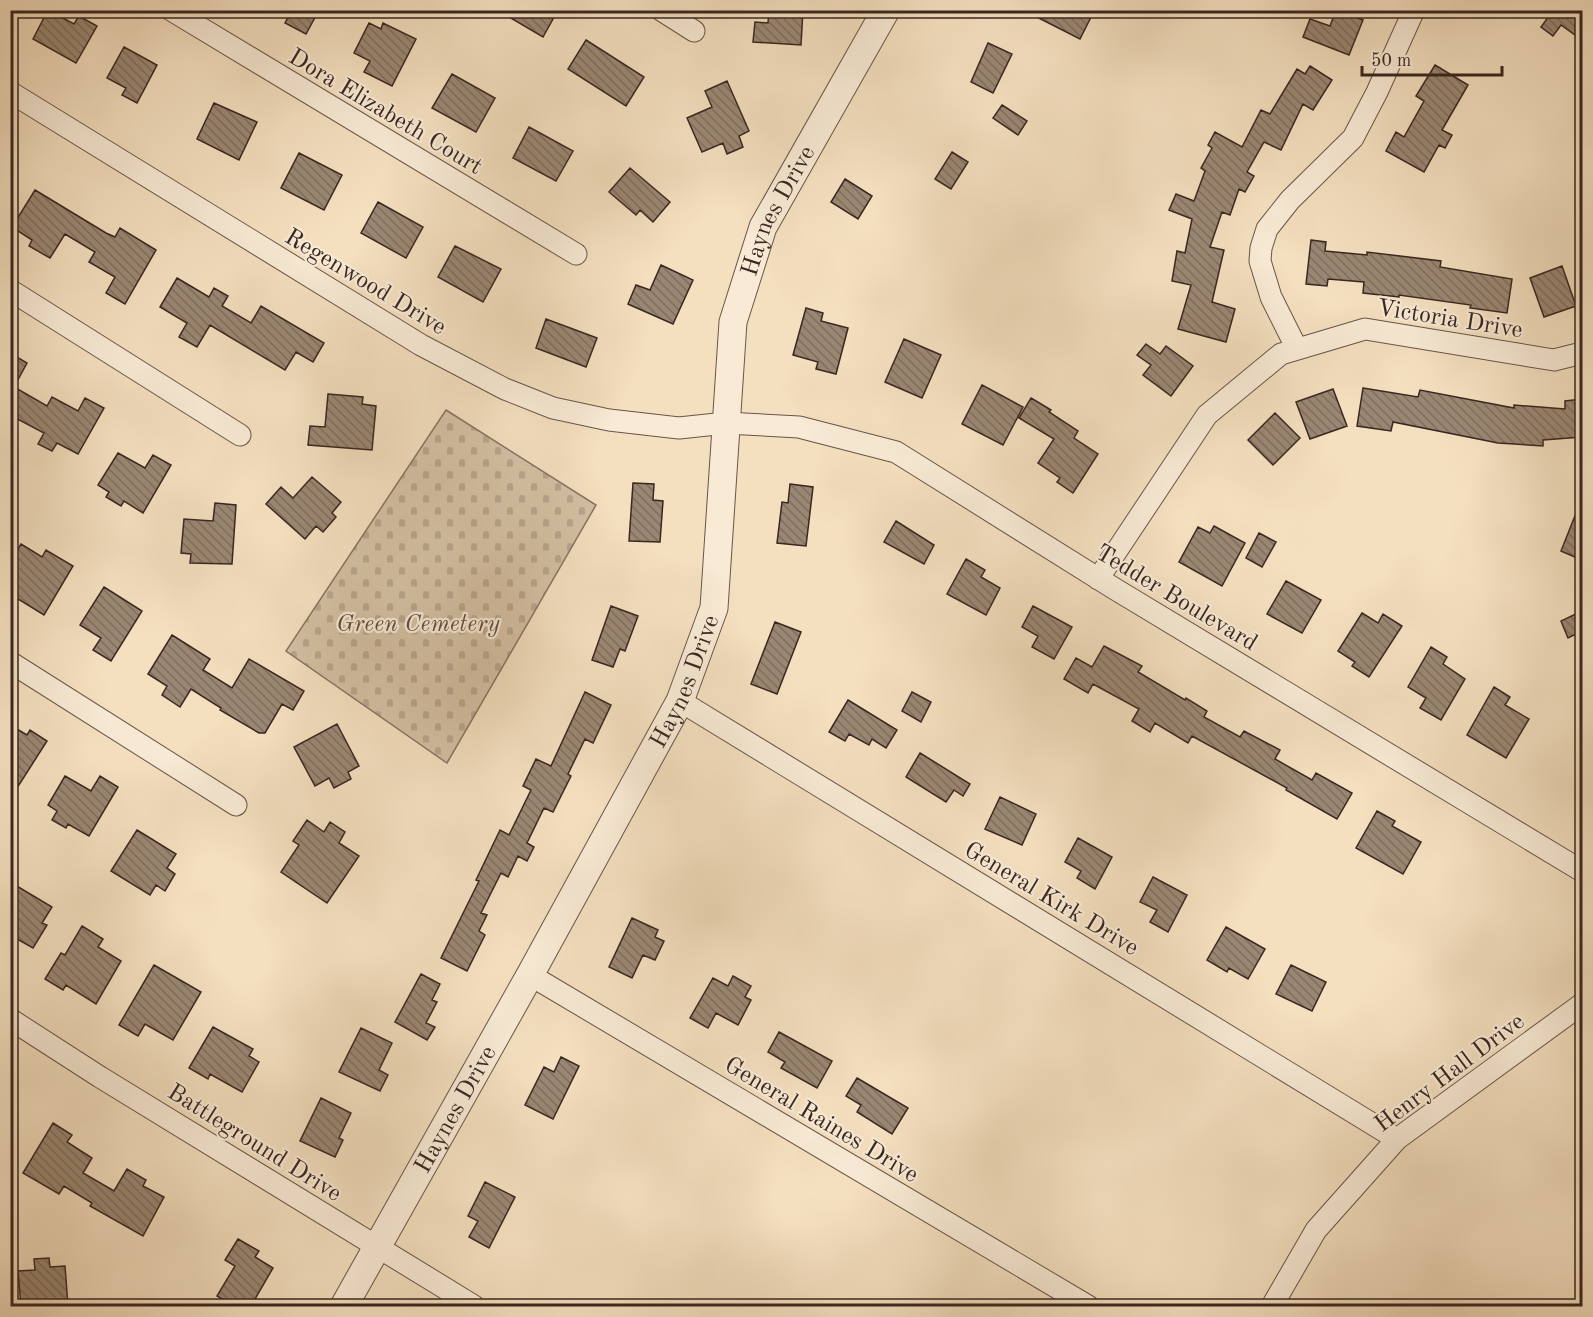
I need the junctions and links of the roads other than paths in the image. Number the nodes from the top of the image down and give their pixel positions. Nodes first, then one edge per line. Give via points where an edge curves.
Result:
1 (171, 10) edge
2 (661, 10) edge
3 (886, 10) edge
4 (1414, 10) edge
5 (694, 31) dead end
6 (10, 92) edge
7 (576, 254) dead end
8 (10, 290) edge
9 (1297, 349) junction
10 (1582, 353) edge
11 (726, 423) junction
12 (240, 435) dead end
13 (1098, 579) junction
14 (10, 662) edge
15 (680, 701) junction
16 (236, 805) dead end
17 (1582, 871) edge
18 (530, 975) junction
19 (1582, 1004) edge
20 (10, 1019) edge
21 (1397, 1139) junction
22 (377, 1247) junction
23 (344, 1306) edge
24 (474, 1306) edge
25 (1088, 1306) edge
26 (1272, 1306) edge

1 - 7 street, Dora Elizabeth Court
2 - 5 street
3 - 11 street, Haynes Drive via 763,227 733,322
4 - 9 street via 1353,138 1290,200 1264,238 1262,268 1271,297
6 - 11 street, Regenwood Drive via 421,345 505,389 553,408 609,420 679,428
8 - 12 street
9 - 10 street, Victoria Drive via 1365,329 1554,360
9 - 13 street, Victoria Drive via 1281,354 1207,415
11 - 13 street, Tedder Boulevard via 799,427 896,452
11 - 15 street, Haynes Drive via 714,608
13 - 17 street, Tedder Boulevard
14 - 16 street
15 - 18 street, Haynes Drive
15 - 21 street, General Kirk Drive
18 - 22 street, Haynes Drive
18 - 25 street, General Raines Drive
19 - 21 street, Henry Hall Drive
20 - 22 street, Battleground Drive
21 - 26 street, Henry Hall Drive via 1316,1230
22 - 23 street, Haynes Drive
22 - 24 street, Battleground Drive

